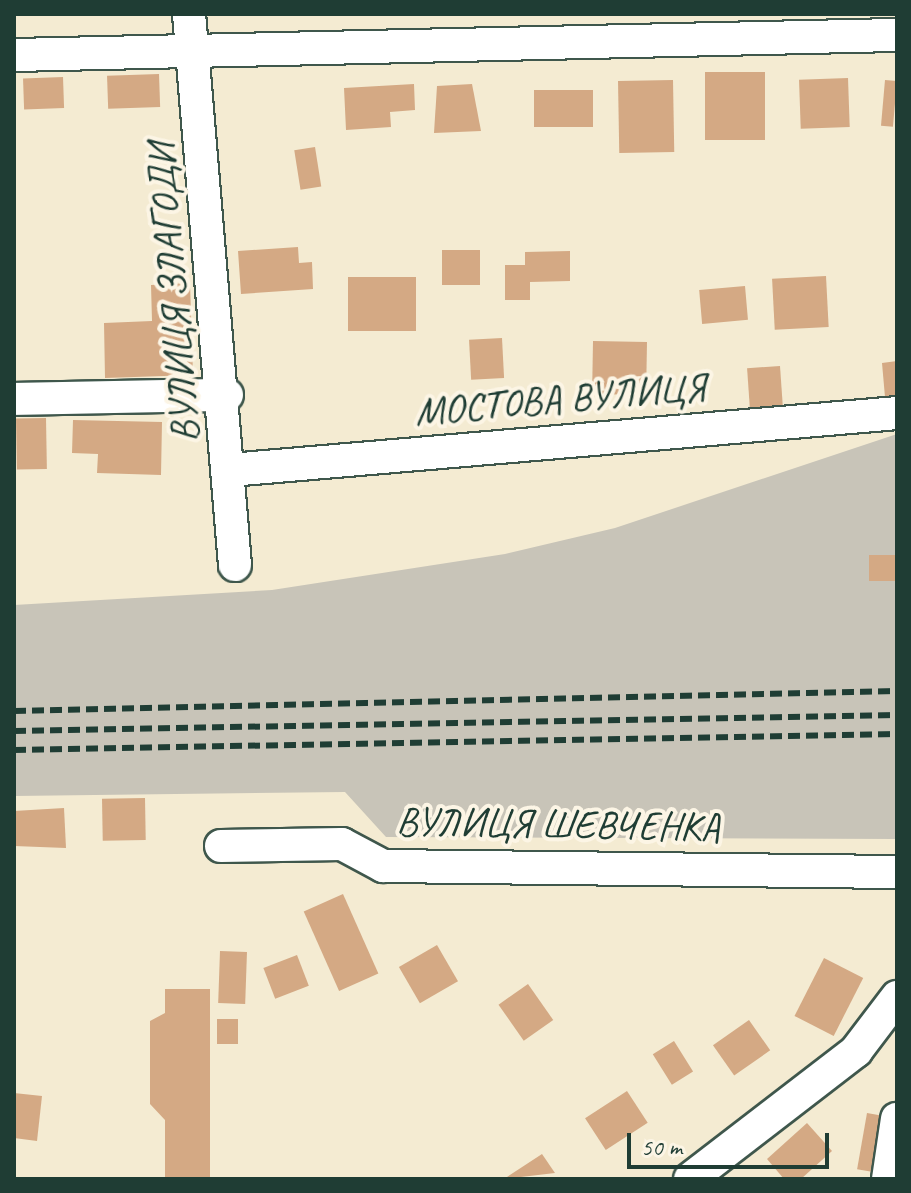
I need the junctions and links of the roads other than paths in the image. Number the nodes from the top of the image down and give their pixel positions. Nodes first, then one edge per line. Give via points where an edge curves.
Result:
1 (189, 14) edge
2 (897, 35) edge
3 (192, 52) junction
4 (14, 55) edge
5 (227, 395) junction
6 (14, 399) edge
7 (897, 413) edge
8 (230, 470) junction
9 (235, 565) dead end
10 (221, 846) dead end
11 (897, 872) edge
12 (897, 997) edge
13 (897, 1119) edge
14 (690, 1179) edge
15 (888, 1179) edge

1 - 3 street, ВУЛИЦЯ ЗЛАГОДИ
2 - 3 street
3 - 4 street
3 - 5 street, ВУЛИЦЯ ЗЛАГОДИ
5 - 6 street
5 - 8 street, ВУЛИЦЯ ЗЛАГОДИ
7 - 8 street, МОСТОВА ВУЛИЦЯ
8 - 9 street, ВУЛИЦЯ ЗЛАГОДИ
10 - 11 street, ВУЛИЦЯ ШЕВЧЕНКА via 342,844 383,866
12 - 14 street via 856,1051
13 - 15 street

